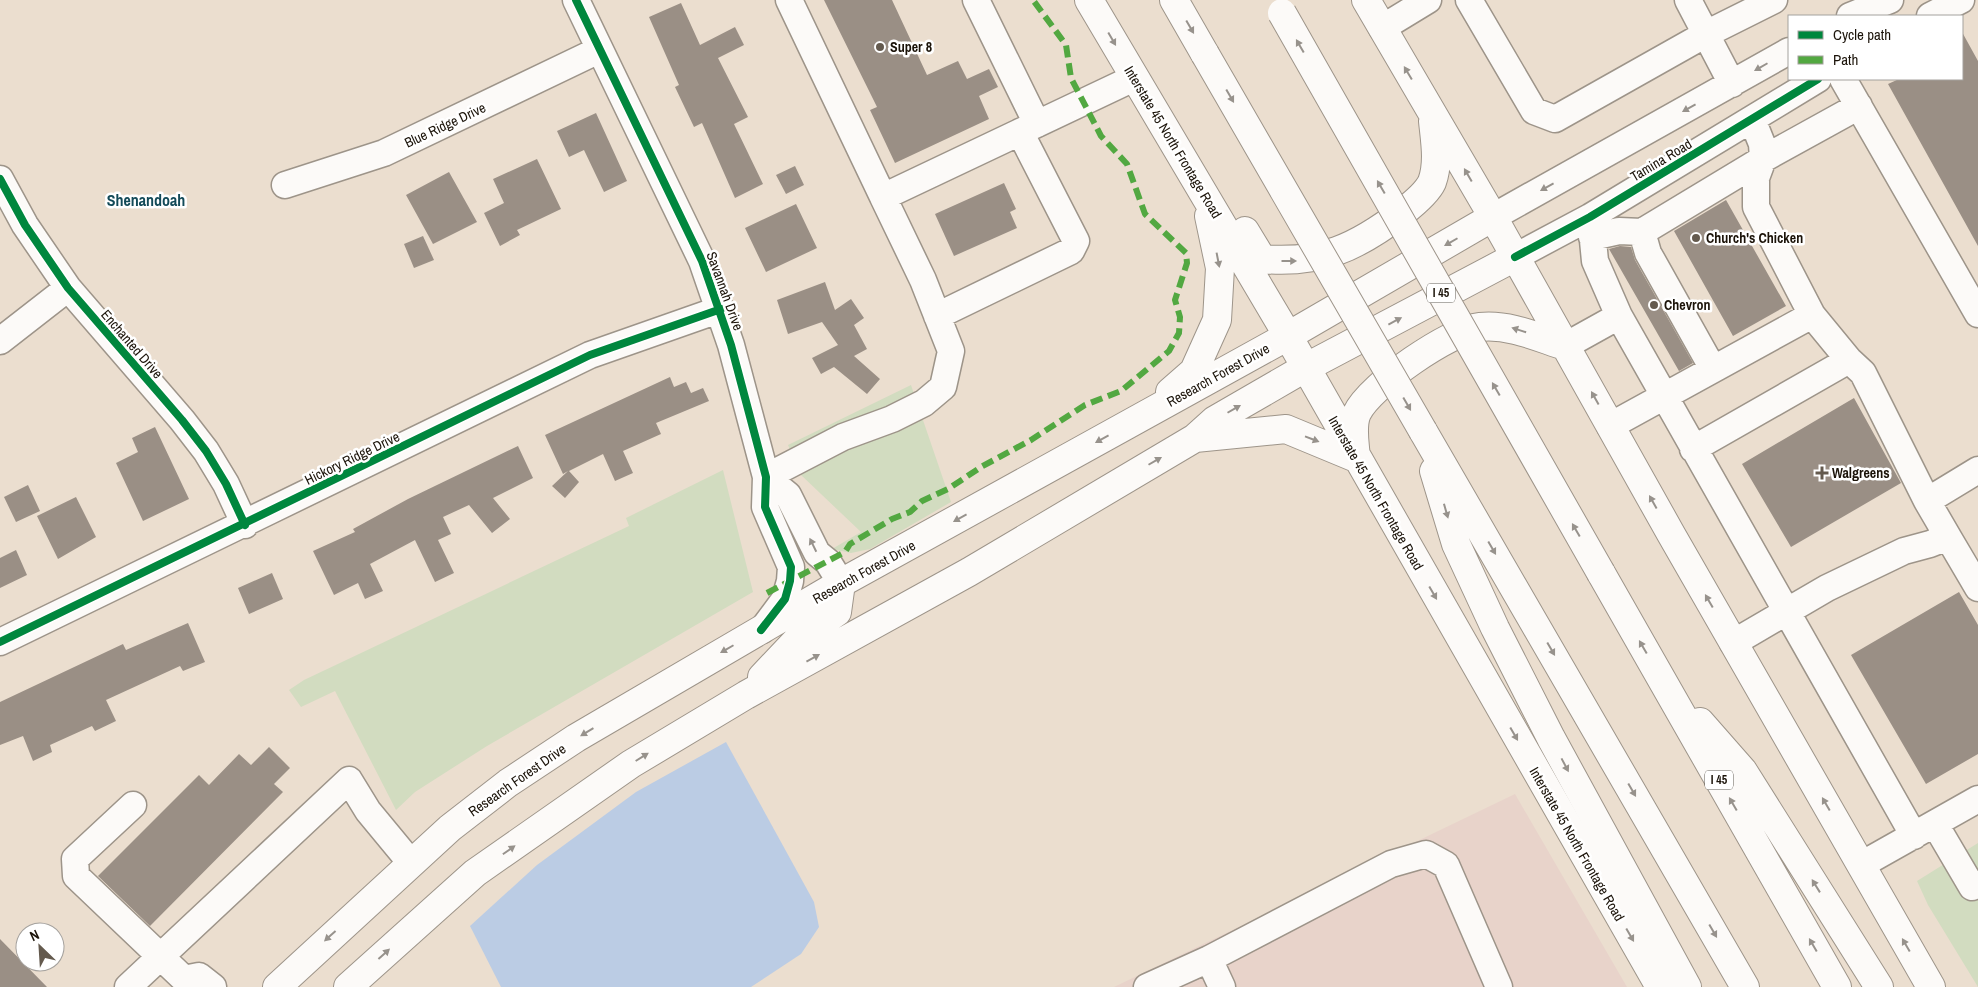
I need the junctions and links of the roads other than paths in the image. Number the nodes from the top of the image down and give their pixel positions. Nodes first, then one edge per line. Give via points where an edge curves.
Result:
1 (576, 0) edge
2 (789, 0) edge
3 (976, 0) edge
4 (1090, 0) edge
5 (1174, 0) edge
6 (1366, 0) edge
7 (1428, 0) edge
8 (1469, 0) edge
9 (1688, 0) edge
10 (1774, 0) edge
11 (1890, 0) edge
12 (1962, 0) edge
13 (1278, 7) edge
14 (1852, 15) edge
15 (1932, 15) edge
16 (1382, 28) junction
17 (1706, 34) junction
18 (599, 50) junction
19 (1788, 52) edge
20 (1134, 78) junction
21 (1816, 80) edge
22 (1845, 80) edge
23 (1732, 84) junction
24 (1859, 106) junction
25 (1433, 115) junction
26 (1752, 118) junction
27 (1029, 128) junction
28 (1763, 159) junction
29 (0, 179) edge
30 (285, 185) dead end
31 (1205, 195) junction
32 (883, 198) junction
33 (1493, 217) junction
34 (1591, 227) junction
35 (1642, 232) junction
36 (1515, 257) junction
37 (68, 288) junction
38 (721, 310) junction
39 (1978, 314) edge
40 (1812, 315) junction
41 (937, 316) junction
42 (1619, 316) junction
43 (1288, 336) junction
44 (0, 341) edge
45 (1565, 346) junction
46 (1849, 360) junction
47 (1305, 368) junction
48 (1713, 369) junction
49 (1663, 397) junction
50 (1145, 415) junction
51 (1610, 426) junction
52 (1423, 431) junction
53 (1195, 438) junction
54 (1693, 450) junction
55 (1356, 458) junction
56 (1978, 470) edge
57 (766, 477) junction
58 (1928, 501) junction
59 (245, 524) junction
60 (1948, 537) junction
61 (841, 583) junction
62 (1978, 588) edge
63 (1785, 612) junction
64 (762, 630) junction
65 (0, 642) edge
66 (1733, 643) junction
67 (1659, 674) junction
68 (746, 695) junction
69 (1978, 799) edge
70 (133, 805) dead end
71 (1925, 830) junction
72 (411, 863) junction
73 (1861, 865) junction
74 (1976, 889) edge
75 (160, 957) junction
76 (1209, 960) junction
77 (183, 983) edge
78 (128, 987) edge
79 (213, 987) edge
80 (277, 987) edge
81 (348, 987) edge
82 (1147, 987) edge
83 (1222, 987) edge
84 (1499, 987) edge
85 (1660, 987) edge
86 (1687, 987) edge
87 (1745, 987) edge
88 (1837, 987) edge
89 (1879, 987) edge
90 (1931, 987) edge

1 - 18 street, Savannah Drive
2 - 32 street
3 - 27 street
4 -> 20 main road, Interstate 45 North Frontage Road
5 -> 52 main road, bridge
6 - 16 main road
7 - 16 street
8 - 17 street via 1534,111 1555,119
9 - 17 street
10 - 17 street
11 - 14 street
12 - 15 street
67 -> 13 main road, I 45, bridge
25 -> 16 main road
17 - 23 street
18 - 30 street, Blue Ridge Drive via 391,150
18 - 38 street, Savannah Drive via 682,218
19 -> 23 street
20 - 27 street
20 - 31 main road, Interstate 45 North Frontage Road
21 - 26 street, Tamina Road
22 - 24 street
23 -> 33 street
24 - 28 street
24 - 39 street
31 -> 25 main road via 1225,198 1262,259 1292,262 1343,250 1385,226 1411,206 1432,183 1436,154
33 -> 25 main road
26 - 28 street via 1762,144
26 - 34 street, Tamina Road
27 - 32 street
27 - 41 street via 1076,241 1071,252
28 - 35 street
28 - 40 street via 1756,178 1756,207
29 - 37 street, Enchanted Drive via 25,225
31 - 43 main road, Interstate 45 North Frontage Road
31 -> 50 main road via 1220,268 1217,320 1194,371
32 - 41 street
33 - 36 main road
33 -> 43 main road, Research Forest Drive
34 - 35 street
34 - 36 street, Tamina Road
34 - 42 street via 1595,261
35 - 48 street via 1648,253
36 - 45 main road
47 -> 36 main road
37 - 44 street
37 - 59 street, Enchanted Drive via 182,420 226,484
38 - 57 street, Savannah Drive
38 - 59 street, Hickory Ridge Drive via 590,355
40 - 46 street
40 - 48 street
41 - 57 street via 951,351 943,387 924,403 892,419 843,436
42 - 45 street
42 - 49 street
43 - 47 main road, Interstate 45 North Frontage Road
43 - 50 main road, Research Forest Drive
51 -> 45 main road
45 -> 55 main road via 1507,326 1478,327 1454,338 1401,367 1378,387 1357,413 1354,429
46 - 54 street
46 - 58 street via 1863,373
53 -> 47 main road via 1215,420
47 - 55 main road, Interstate 45 North Frontage Road
48 - 49 street
49 - 51 street
49 - 54 street
50 -> 61 main road, Research Forest Drive
66 -> 51 main road
52 -> 86 main road via 1456,544 1495,628
52 -> 87 main road
53 -> 55 main road via 1286,429
68 -> 53 main road via 969,572
54 - 63 street
55 -> 85 main road, Interstate 45 North Frontage Road
56 - 58 street
61 -> 57 street via 828,562 816,553 788,495
57 - 64 street, Savannah Drive via 765,507 791,567 785,599
58 - 60 street
59 - 65 street, Hickory Ridge Drive
60 - 62 street
60 - 63 street via 1904,551
61 - 64 main road, Research Forest Drive
61 - 68 main road via 837,612 797,640
63 - 66 street
63 - 71 street
64 -> 72 main road, Research Forest Drive via 576,738 508,783
73 -> 66 main road
88 -> 67 main road, I 45
89 -> 67 main road via 1742,771
81 -> 68 main road via 475,873 631,764
69 - 71 street
70 - 75 street via 75,859 76,876
71 - 73 street
71 - 74 street
72 - 75 street via 368,811 349,780
72 -> 80 main road, Research Forest Drive
90 -> 73 main road
75 - 77 street
75 - 78 street
76 - 82 street
76 - 83 street
76 - 84 street via 1391,864 1426,854 1446,865
77 - 79 street via 198,976

